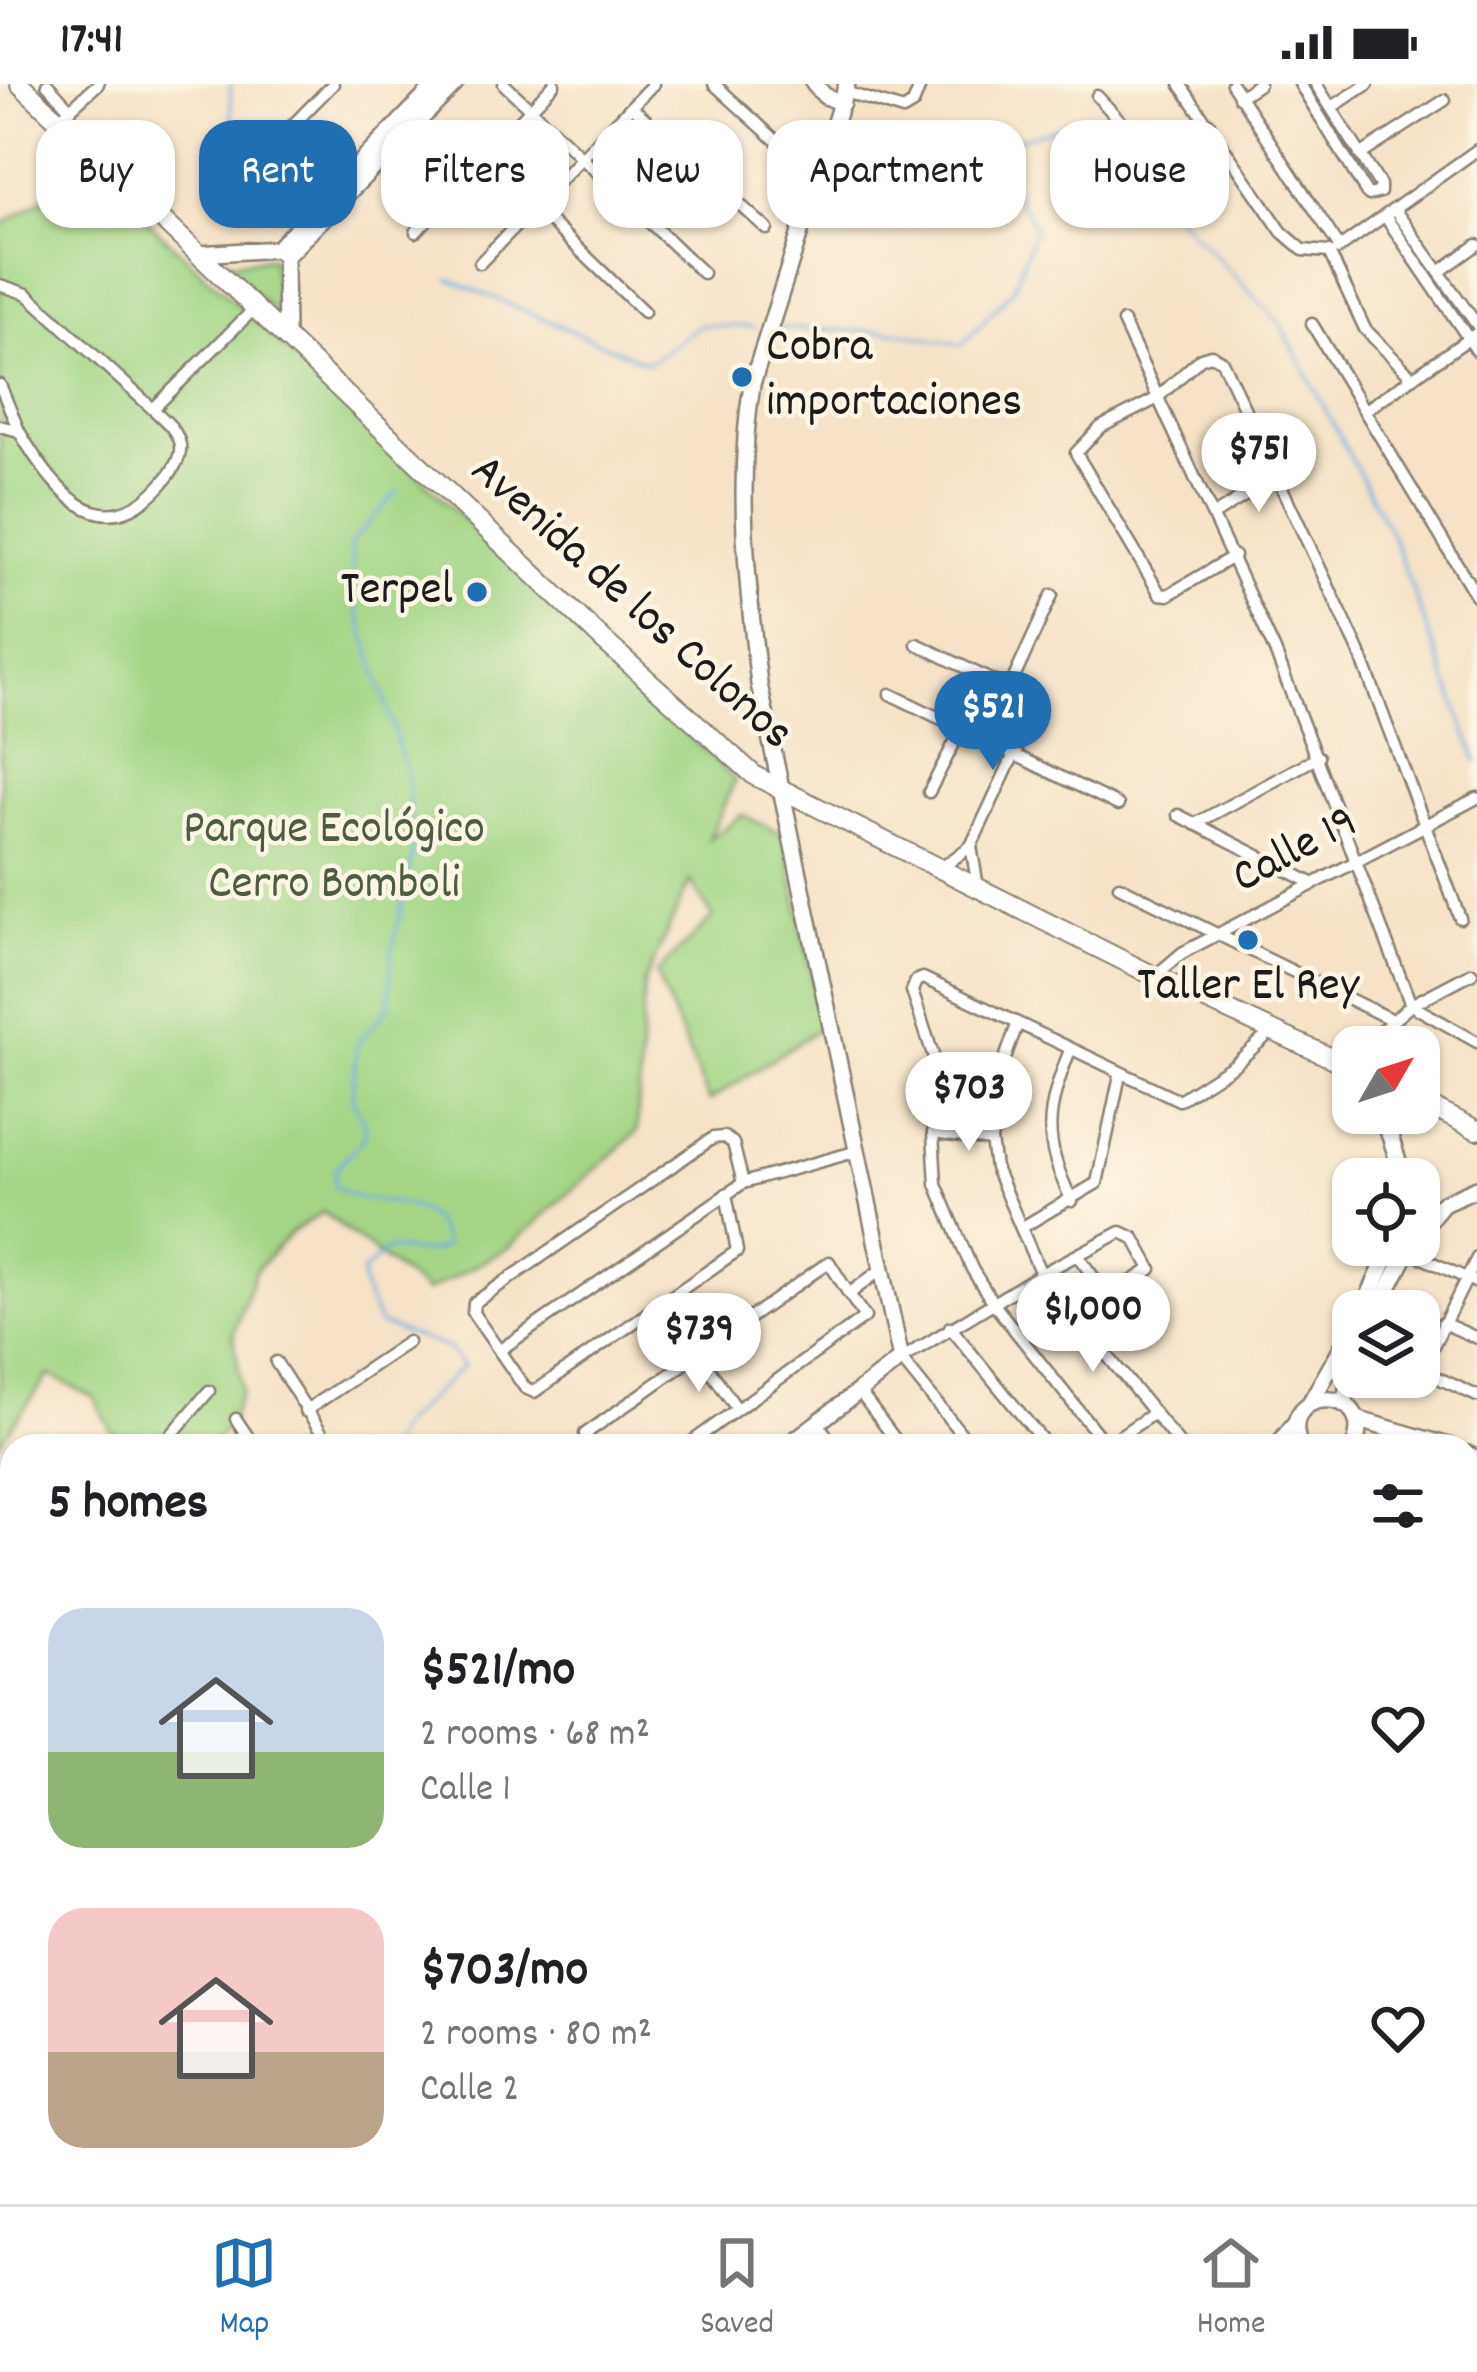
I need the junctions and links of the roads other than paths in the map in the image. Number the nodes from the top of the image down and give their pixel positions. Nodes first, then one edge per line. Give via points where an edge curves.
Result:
1 (20, 84) edge
2 (47, 84) edge
3 (98, 84) edge
4 (333, 84) edge
5 (437, 84) edge
6 (455, 84) edge
7 (504, 84) edge
8 (554, 84) edge
9 (653, 84) edge
10 (714, 84) edge
11 (814, 84) edge
12 (921, 84) edge
13 (1180, 84) edge
14 (1232, 84) edge
15 (1258, 84) edge
16 (1300, 84) edge
17 (1316, 84) edge
18 (1367, 84) edge
19 (844, 91) edge
20 (1097, 96) dead end
21 (1239, 97) junction
22 (1445, 100) dead end
23 (632, 106) junction
24 (1332, 107) junction
25 (530, 110) junction
26 (65, 115) junction
27 (298, 120) edge
28 (1119, 120) edge
29 (1207, 120) edge
30 (767, 132) edge
31 (1477, 150) edge
32 (1229, 152) edge
33 (1360, 154) junction
34 (581, 158) junction
35 (569, 171) edge
36 (1389, 213) junction
37 (514, 228) edge
38 (557, 228) edge
39 (767, 229) dead end
40 (416, 232) dead end
41 (1477, 245) edge
42 (1335, 250) junction
43 (281, 253) junction
44 (198, 254) junction
45 (480, 263) dead end
46 (1439, 272) junction
47 (703, 273) dead end
48 (0, 285) edge
49 (254, 309) junction
50 (644, 312) dead end
51 (1124, 322) dead end
52 (1312, 324) dead end
53 (1474, 333) edge
54 (286, 337) junction
55 (1477, 352) edge
56 (1413, 378) junction
57 (0, 385) edge
58 (1156, 399) junction
59 (153, 409) junction
60 (1367, 410) junction
61 (0, 426) edge
62 (19, 431) junction
63 (1278, 475) junction
64 (1214, 515) junction
65 (1234, 556) junction
66 (1052, 595) dead end
67 (1477, 597) edge
68 (917, 644) dead end
69 (1009, 689) junction
70 (890, 694) dead end
71 (961, 730) junction
72 (1318, 757) junction
73 (1016, 759) junction
74 (782, 791) junction
75 (929, 792) dead end
76 (1477, 798) edge
77 (1118, 805) dead end
78 (1178, 815) dead end
79 (1195, 824) junction
80 (1424, 826) junction
81 (971, 846) junction
82 (1356, 861) junction
83 (940, 869) junction
84 (1314, 884) junction
85 (1119, 886) dead end
86 (978, 887) junction
87 (1460, 918) dead end
88 (1217, 935) junction
89 (1472, 973) dead end
90 (1154, 976) junction
91 (1411, 1005) junction
92 (1392, 1020) junction
93 (1017, 1025) junction
94 (1386, 1026) edge
95 (1273, 1030) junction
96 (1477, 1042) edge
97 (1070, 1050) junction
98 (1332, 1058) edge
99 (1120, 1075) junction
100 (1440, 1112) edge
101 (1477, 1130) edge
102 (932, 1133) junction
103 (991, 1141) junction
104 (858, 1151) junction
105 (743, 1183) junction
106 (1477, 1188) edge
107 (726, 1194) junction
108 (1072, 1202) junction
109 (1440, 1207) edge
110 (1021, 1228) junction
111 (1078, 1256) junction
112 (1477, 1258) edge
113 (1440, 1265) edge
114 (884, 1268) junction
115 (1041, 1274) junction
116 (1471, 1280) edge
117 (849, 1294) junction
118 (993, 1303) junction
119 (1443, 1323) junction
120 (950, 1327) junction
121 (1440, 1329) edge
122 (1477, 1338) edge
123 (408, 1342) dead end
124 (500, 1350) junction
125 (699, 1354) junction
126 (901, 1360) junction
127 (276, 1362) dead end
128 (1332, 1365) edge
129 (1440, 1379) edge
130 (209, 1391) dead end
131 (859, 1391) junction
132 (1477, 1396) edge
133 (1345, 1398) edge
134 (1310, 1403) junction
135 (1344, 1404) junction
136 (737, 1409) junction
137 (305, 1411) junction
138 (1154, 1413) junction
139 (236, 1419) dead end
140 (1356, 1419) junction
141 (817, 1422) junction
142 (1296, 1422) junction
143 (172, 1434) edge
144 (246, 1434) edge
145 (321, 1434) edge
146 (585, 1434) edge
147 (703, 1434) edge
148 (802, 1434) edge
149 (826, 1434) edge
150 (891, 1434) edge
151 (956, 1434) edge
152 (1037, 1434) edge
153 (1097, 1434) edge
154 (1123, 1434) edge
155 (1171, 1434) edge
156 (1286, 1434) edge
157 (1298, 1434) edge
158 (1355, 1434) edge
159 (1408, 1434) edge

1 - 26 highway, Avenida de los Colonos
2 - 26 street
3 - 26 street
4 - 27 street
5 - 43 main road
6 - 43 main road
7 - 25 street
8 - 25 street
9 - 23 street
10 - 30 street
11 - 19 main road via 825,96
12 - 19 street via 903,110
13 - 29 street
14 - 21 street
15 - 21 street
16 - 33 street via 1366,192 1380,192
17 - 24 street
18 - 24 street
19 - 74 main road via 746,426 751,619
20 - 28 street
21 - 42 street
22 - 33 street
23 - 34 street
23 - 39 street
24 - 33 street
25 - 34 street
25 - 40 street
26 - 44 highway, Avenida de los Colonos
31 - 36 street
32 - 42 street via 1288,239 1303,250
34 - 35 street
34 - 47 street
36 - 42 street
36 - 46 street
36 - 53 street
37 - 45 street
38 - 50 street
41 - 46 street
42 - 56 street via 1365,329
43 - 44 main road
43 - 54 main road
44 - 49 highway, Avenida de los Colonos
46 - 53 street
48 - 59 street via 27,294
49 - 54 highway, Avenida de los Colonos
49 - 59 street
51 - 58 street
52 - 60 street
53 - 55 street
53 - 56 street
54 - 74 highway, Avenida de los Colonos via 641,676
56 - 60 street
57 - 62 street
58 - 63 street via 1215,355
58 - 64 street
58 - 65 street via 1078,448 1082,466 1160,594
59 - 62 street via 172,427 181,455 146,501 115,515 91,512 52,483
60 - 67 street
61 - 62 street
63 - 64 street
63 - 80 street via 1359,651
64 - 65 street
65 - 72 street
66 - 69 street
68 - 69 street
69 - 73 street via 1038,703
70 - 71 street
71 - 73 street
71 - 75 street
72 - 79 street
72 - 82 street
73 - 77 street
73 - 81 street
74 - 83 highway, Avenida de los Colonos
74 - 104 main road
76 - 80 street, Calle 19
78 - 79 street
79 - 84 street
80 - 82 street, Calle 19
80 - 87 street
81 - 83 street
81 - 86 street
82 - 84 street, Calle 19
82 - 91 street
83 - 86 highway, Avenida de los Colonos
84 - 88 street, Calle 19
85 - 88 street
86 - 90 highway, Avenida de los Colonos
88 - 90 street, Calle 19
88 - 92 street
89 - 91 street
90 - 95 highway, Avenida de los Colonos
91 - 92 street
91 - 96 street
92 - 94 street
93 - 97 street
93 - 102 street via 916,981 912,992 939,1073
93 - 103 street
95 - 98 highway, Avenida de los Colonos
95 - 99 street via 1179,1100
97 - 99 street
97 - 108 street via 1048,1140
99 - 108 street via 1100,1178
100 - 101 highway
102 - 103 street
102 - 118 street via 936,1184
103 - 110 street
104 - 105 street
104 - 114 main road
105 - 107 street
105 - 124 street via 733,1143 713,1138 474,1304 472,1313
106 - 109 main road
107 - 124 street
107 - 124 street via 736,1251 534,1392
108 - 110 street
110 - 115 street
111 - 111 street via 1108,1297 1151,1269 1124,1232
111 - 115 street
112 - 116 street
113 - 116 street
114 - 117 street
114 - 126 main road
115 - 118 street
115 - 138 street
116 - 119 street
117 - 125 street via 829,1262
117 - 136 street via 865,1317
118 - 120 street
118 - 153 street
119 - 121 street
119 - 122 street
120 - 126 street
120 - 152 street
123 - 137 street
125 - 136 street
125 - 146 street
126 - 131 main road
126 - 151 street
127 - 137 street
128 - 134 main road
129 - 132 street
130 - 143 street
131 - 141 main road
131 - 150 street
133 - 135 main road
134 - 135 main road
134 - 142 main road
135 - 140 main road
136 - 147 street
137 - 145 street
138 - 154 street
138 - 155 street
139 - 144 street
140 - 158 main road
140 - 159 main road
141 - 148 main road
141 - 149 street
142 - 156 main road
142 - 157 main road

